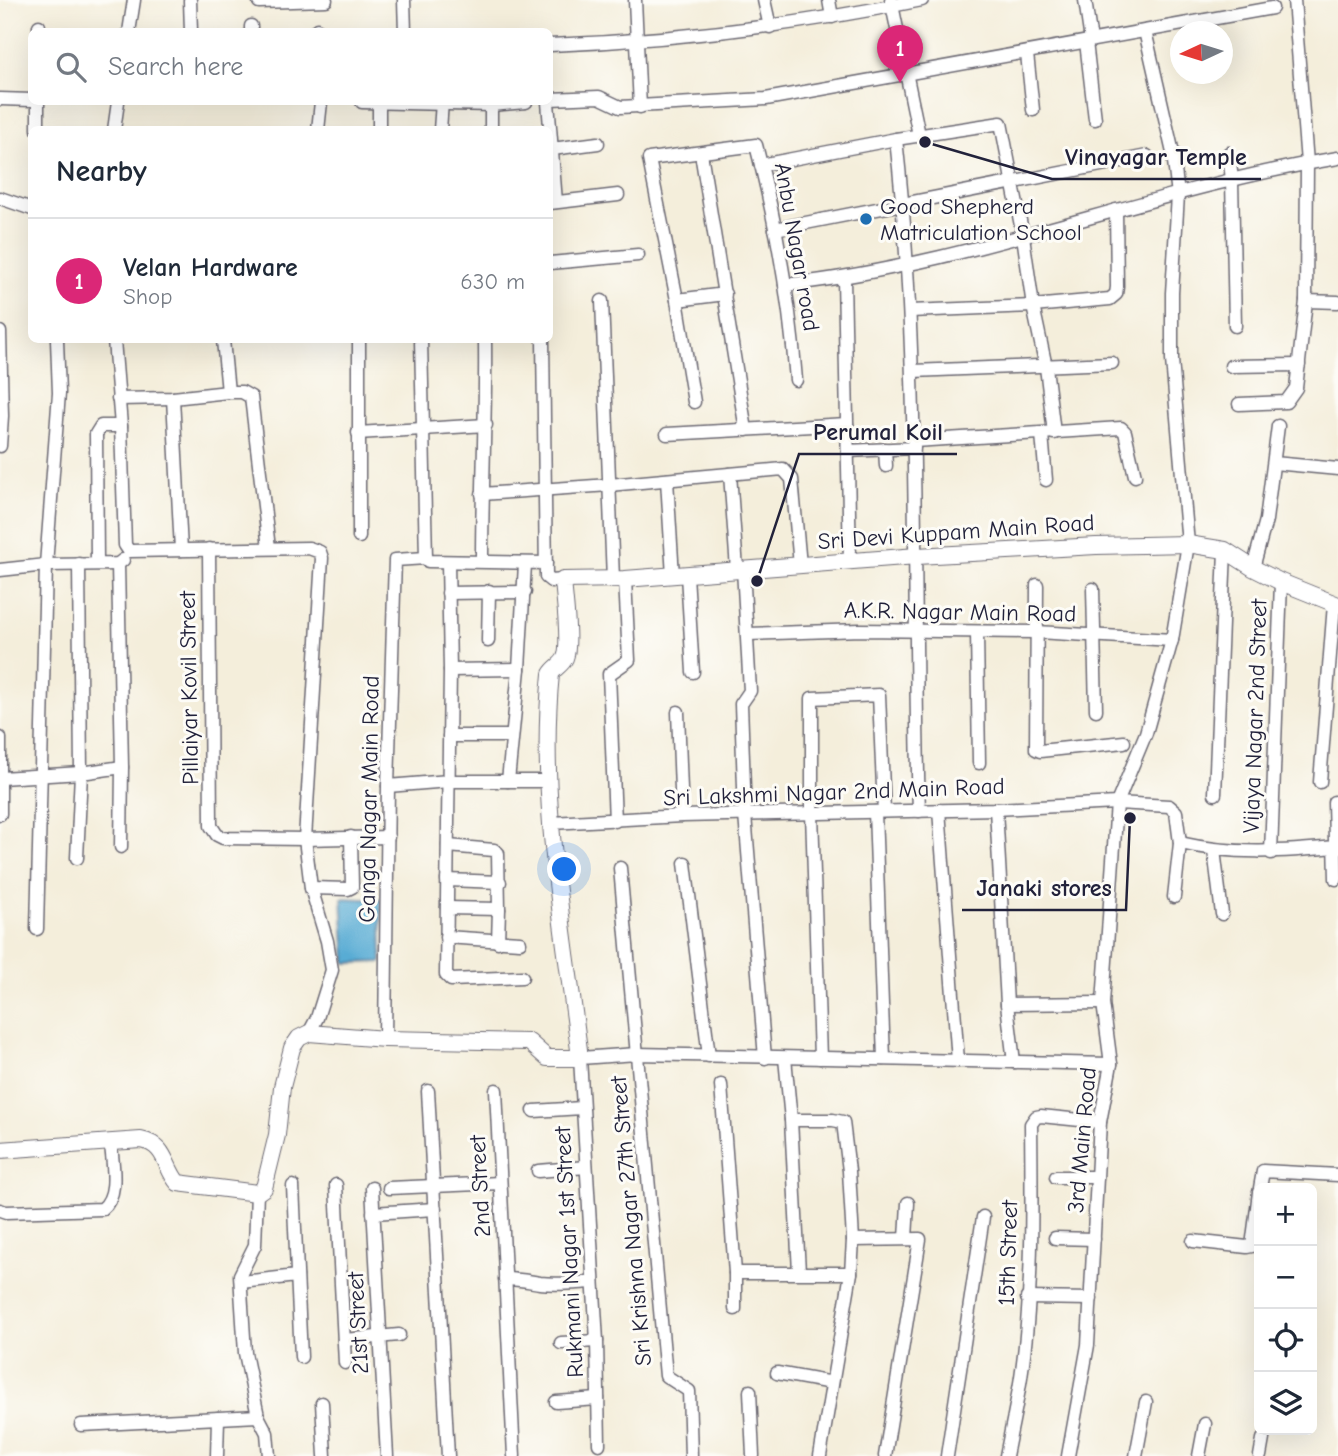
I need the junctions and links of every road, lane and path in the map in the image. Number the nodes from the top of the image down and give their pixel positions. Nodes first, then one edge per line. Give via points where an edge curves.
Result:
1 (134, 0) edge
2 (190, 0) edge
3 (259, 0) edge
4 (326, 0) edge
5 (404, 0) edge
6 (635, 0) edge
7 (764, 0) edge
8 (829, 0) edge
9 (922, 0) edge
10 (1086, 0) edge
11 (1294, 0) edge
12 (892, 3) edge
13 (1272, 8) dead end
14 (832, 16) junction
15 (1224, 21) edge
16 (770, 27) junction
17 (130, 28) edge
18 (191, 28) edge
19 (405, 28) edge
20 (1170, 29) edge
21 (1145, 31) junction
22 (638, 41) junction
23 (1089, 41) junction
24 (553, 45) edge
25 (1027, 54) junction
26 (906, 75) junction
27 (0, 99) edge
28 (28, 100) edge
29 (553, 100) edge
30 (38, 105) edge
31 (118, 105) edge
32 (321, 105) edge
33 (379, 105) edge
34 (442, 105) edge
35 (491, 105) edge
36 (549, 105) edge
37 (640, 107) junction
38 (1033, 110) dead end
39 (1095, 119) dead end
40 (38, 126) edge
41 (115, 126) edge
42 (318, 126) edge
43 (379, 126) edge
44 (440, 126) edge
45 (491, 126) edge
46 (551, 126) edge
47 (919, 135) junction
48 (896, 139) junction
49 (598, 144) dead end
50 (553, 149) edge
51 (701, 153) junction
52 (1229, 153) dead end
53 (1147, 156) dead end
54 (1338, 158) edge
55 (1307, 163) junction
56 (761, 165) junction
57 (1232, 180) junction
58 (1013, 182) junction
59 (618, 195) dead end
60 (1178, 195) junction
61 (0, 198) edge
62 (553, 202) edge
63 (903, 203) junction
64 (28, 208) edge
65 (1116, 210) junction
66 (775, 229) junction
67 (1023, 236) junction
68 (638, 256) dead end
69 (553, 264) edge
70 (908, 265) junction
71 (845, 279) junction
72 (785, 285) junction
73 (725, 294) junction
74 (677, 300) junction
75 (602, 301) dead end
76 (1306, 301) junction
77 (1338, 302) edge
78 (1033, 306) junction
79 (910, 312) junction
80 (1235, 326) dead end
81 (0, 332) edge
82 (57, 343) edge
83 (114, 343) edge
84 (223, 343) edge
85 (359, 343) edge
86 (421, 343) edge
87 (485, 343) edge
88 (543, 343) edge
89 (1112, 363) dead end
90 (1299, 365) junction
91 (1231, 366) dead end
92 (1045, 367) junction
93 (914, 371) junction
94 (796, 380) dead end
95 (228, 392) junction
96 (173, 398) junction
97 (118, 399) junction
98 (694, 402) dead end
99 (1239, 404) dead end
100 (1, 416) edge
101 (847, 424) junction
102 (486, 425) junction
103 (121, 426) junction
104 (1278, 426) dead end
105 (422, 428) junction
106 (746, 430) junction
107 (358, 433) junction
108 (667, 434) dead end
109 (1048, 434) junction
110 (914, 444) junction
111 (0, 446) edge
112 (885, 449) junction
113 (848, 451) junction
114 (1274, 463) junction
115 (886, 466) dead end
116 (1338, 469) edge
117 (730, 474) junction
118 (1135, 476) dead end
119 (667, 480) junction
120 (1046, 480) dead end
121 (609, 485) junction
122 (544, 490) junction
123 (482, 494) junction
124 (359, 537) dead end
125 (1188, 544) junction
126 (269, 548) junction
127 (209, 549) junction
128 (181, 550) junction
129 (1226, 550) junction
130 (129, 551) junction
131 (916, 556) junction
132 (426, 558) junction
133 (482, 561) junction
134 (850, 561) junction
135 (448, 562) junction
136 (546, 563) junction
137 (79, 564) junction
138 (97, 564) junction
139 (118, 564) junction
140 (525, 564) junction
141 (46, 565) junction
142 (800, 565) junction
143 (1253, 568) junction
144 (740, 569) junction
145 (0, 570) edge
146 (680, 575) junction
147 (619, 579) junction
148 (563, 580) junction
149 (1281, 582) junction
150 (1037, 585) dead end
151 (1093, 589) dead end
152 (489, 591) junction
153 (525, 592) junction
154 (448, 593) junction
155 (1336, 604) edge
156 (917, 631) junction
157 (977, 632) junction
158 (1037, 632) junction
159 (748, 634) junction
160 (1095, 635) junction
161 (488, 640) dead end
162 (1172, 640) junction
163 (519, 669) junction
164 (450, 670) junction
165 (693, 671) dead end
166 (1096, 709) dead end
167 (678, 712) dead end
168 (449, 736) junction
169 (512, 736) junction
170 (0, 738) edge
171 (1124, 741) dead end
172 (979, 763) dead end
173 (122, 767) junction
174 (81, 773) junction
175 (40, 776) junction
176 (1, 778) edge
177 (449, 781) junction
178 (508, 781) junction
179 (548, 781) junction
180 (1320, 782) dead end
181 (388, 786) junction
182 (1215, 794) dead end
183 (1334, 802) dead end
184 (1117, 803) junction
185 (996, 809) junction
186 (939, 810) junction
187 (919, 811) junction
188 (880, 812) junction
189 (0, 814) edge
190 (812, 814) junction
191 (745, 815) junction
192 (682, 816) junction
193 (615, 821) junction
194 (551, 823) junction
195 (387, 836) junction
196 (351, 837) junction
197 (305, 839) junction
198 (1180, 843) junction
199 (448, 846) junction
200 (121, 847) dead end
201 (1335, 847) junction
202 (1214, 850) junction
203 (1271, 853) junction
204 (76, 858) dead end
205 (685, 863) dead end
206 (620, 868) dead end
207 (1336, 879) dead end
208 (447, 880) junction
209 (500, 882) junction
210 (311, 888) junction
211 (1174, 897) dead end
212 (446, 908) junction
213 (499, 909) junction
214 (1222, 914) dead end
215 (37, 929) dead end
216 (446, 937) junction
217 (498, 942) junction
218 (520, 942) dead end
219 (522, 977) dead end
220 (1103, 1003) junction
221 (1007, 1004) junction
222 (309, 1033) junction
223 (386, 1038) junction
224 (637, 1054) junction
225 (709, 1056) junction
226 (580, 1058) junction
227 (765, 1058) junction
228 (785, 1058) junction
229 (820, 1058) junction
230 (884, 1059) junction
231 (958, 1061) junction
232 (1014, 1062) junction
233 (1111, 1064) junction
234 (721, 1085) dead end
235 (496, 1090) dead end
236 (428, 1091) dead end
237 (582, 1108) junction
238 (534, 1111) dead end
239 (791, 1120) junction
240 (1100, 1122) junction
241 (111, 1143) junction
242 (0, 1150) edge
243 (586, 1167) junction
244 (538, 1171) dead end
245 (1338, 1175) edge
246 (1056, 1177) dead end
247 (1097, 1177) junction
248 (500, 1182) junction
249 (1261, 1183) edge
250 (336, 1185) dead end
251 (293, 1186) dead end
252 (433, 1187) junction
253 (372, 1188) dead end
254 (389, 1188) dead end
255 (257, 1193) junction
256 (908, 1203) dead end
257 (435, 1209) junction
258 (0, 1210) edge
259 (373, 1213) junction
260 (984, 1217) dead end
261 (1254, 1230) edge
262 (1055, 1238) dead end
263 (906, 1239) junction
264 (853, 1240) junction
265 (1094, 1240) junction
266 (1193, 1241) dead end
267 (799, 1272) junction
268 (734, 1273) junction
269 (851, 1273) junction
270 (298, 1276) junction
271 (505, 1279) junction
272 (241, 1282) junction
273 (593, 1282) junction
274 (1027, 1298) junction
275 (1091, 1299) junction
276 (735, 1309) dead end
277 (399, 1335) dead end
278 (380, 1337) junction
279 (344, 1340) junction
280 (597, 1341) junction
281 (561, 1343) dead end
282 (301, 1357) dead end
283 (345, 1363) dead end
284 (777, 1373) dead end
285 (832, 1383) junction
286 (750, 1391) dead end
287 (598, 1399) junction
288 (556, 1402) dead end
289 (1146, 1402) dead end
290 (322, 1403) dead end
291 (258, 1416) junction
292 (218, 1418) junction
293 (1205, 1424) dead end
294 (81, 1425) dead end
295 (1264, 1439) dead end
296 (599, 1444) dead end
297 (217, 1456) edge
298 (269, 1456) edge
299 (325, 1456) edge
300 (387, 1456) edge
301 (448, 1456) edge
302 (514, 1456) edge
303 (691, 1456) edge
304 (754, 1456) edge
305 (820, 1456) edge
306 (885, 1456) edge
307 (947, 1456) edge
308 (1006, 1456) edge
309 (1068, 1456) edge
310 (1136, 1456) edge
311 (1199, 1456) edge
312 (1260, 1456) edge

1 - 17 street
2 - 18 street
3 - 4 street
5 - 19 street
6 - 22 street
7 - 16 street
8 - 14 street
9 - 12 street
10 - 23 street
11 - 55 street
12 - 14 street
12 - 26 street
13 - 15 street
14 - 16 street
16 - 22 street
20 - 21 street
21 - 23 street
21 - 60 street, 3rd Main Road
22 - 24 street
22 - 37 street
23 - 25 street
23 - 39 street
25 - 26 street
25 - 38 street
26 - 37 street via 766,99
26 - 47 street
27 - 28 street
29 - 37 street via 593,96 620,107
30 - 40 street
31 - 41 street
32 - 42 street
33 - 43 street
34 - 44 street
35 - 45 street
36 - 46 street
47 - 48 street
47 - 58 street via 1001,123
48 - 56 street
48 - 63 street
49 - 50 street
51 - 56 street, Anbu Nagar road via 756,145
51 - 73 street
51 - 74 street, Anbu Nagar road via 649,159
52 - 57 street
53 - 58 street
54 - 55 street
55 - 57 street
55 - 76 street
56 - 66 street, Anbu Nagar road
57 - 60 street
57 - 80 street
58 - 63 street
58 - 67 street
59 - 62 street
60 - 65 street
60 - 125 street, 3rd Main Road via 1172,360
61 - 64 street
63 - 66 street
63 - 70 street
65 - 67 street
65 - 78 street via 1117,287 1113,297
66 - 72 street, Anbu Nagar road
67 - 70 street
67 - 78 street
68 - 69 street
70 - 71 street
70 - 79 street
71 - 72 street
71 - 101 street
72 - 94 street, Anbu Nagar road
73 - 74 street
73 - 106 street
74 - 98 street
75 - 121 street
76 - 77 street
76 - 90 street
78 - 79 street
78 - 92 street
79 - 93 street
81 - 100 street
82 - 141 street via 59,393
83 - 97 street
84 - 95 street
85 - 107 street
86 - 105 street
87 - 102 street
88 - 122 street
89 - 92 street
90 - 91 street
90 - 99 street via 1296,388 1286,402
92 - 93 street
92 - 109 street
93 - 110 street
95 - 96 street
95 - 126 street via 251,397
96 - 97 street
96 - 128 street
97 - 103 street
100 - 111 street
101 - 106 street
101 - 113 street
102 - 105 street
102 - 123 street
103 - 130 street via 125,545
103 - 138 street via 101,426 96,434
104 - 114 street
105 - 107 street
105 - 132 street
106 - 108 street
107 - 124 street
109 - 110 street
109 - 118 street via 1122,428
109 - 120 street
110 - 112 street
110 - 131 street
112 - 113 street
112 - 115 street
113 - 134 street
114 - 116 street
114 - 143 street
117 - 119 street
117 - 142 street via 783,469 790,474
117 - 144 street
119 - 121 street
119 - 146 street
121 - 122 street
121 - 147 street
122 - 123 street
122 - 136 street
123 - 133 street
125 - 129 main road, Sri Devi Kuppam Main Road
125 - 131 main road, Sri Devi Kuppam Main Road
125 - 162 street, 3rd Main Road
126 - 127 street
126 - 197 street via 309,548 320,552 322,558
127 - 128 street
127 - 197 street, Pillaiyar Kovil Street via 211,826 223,838
128 - 130 street
129 - 143 main road, Sri Devi Kuppam Main Road
129 - 182 street
130 - 139 street
131 - 134 main road, Sri Devi Kuppam Main Road
131 - 156 street
132 - 135 street
132 - 181 street, Ganga Nagar Main Road via 395,560
133 - 135 street
133 - 140 street
134 - 142 main road, Sri Devi Kuppam Main Road
135 - 154 street
136 - 140 street
136 - 148 street via 547,579
137 - 138 street
137 - 141 street
137 - 174 street
138 - 139 street
139 - 173 street
140 - 153 street
141 - 145 street
141 - 175 street
142 - 144 main road, Sri Devi Kuppam Main Road
143 - 149 main road, Sri Devi Kuppam Main Road
144 - 146 main road, Sri Devi Kuppam Main Road
144 - 159 street
146 - 147 main road, Sri Devi Kuppam Main Road
146 - 165 street
147 - 148 main road, Sri Devi Kuppam Main Road
147 - 193 street via 629,660 609,674
148 - 179 main road via 567,648 563,662 551,674
149 - 155 main road, Sri Devi Kuppam Main Road
149 - 203 street, Vijaya Nagar 2nd Street
150 - 158 street
151 - 160 street
152 - 153 street
152 - 154 street
152 - 161 street
153 - 163 street
154 - 164 street
155 - 180 street
156 - 157 street, A.K.R. Nagar Main Road
156 - 159 street, A.K.R. Nagar Main Road
156 - 187 street
157 - 158 street, A.K.R. Nagar Main Road
157 - 172 street
158 - 160 street, A.K.R. Nagar Main Road
158 - 171 street via 1036,749
159 - 191 street via 750,691 741,704
160 - 162 street, A.K.R. Nagar Main Road
160 - 166 street
162 - 184 street, 3rd Main Road via 1146,733
163 - 164 street
163 - 169 street
164 - 168 street
167 - 192 street
168 - 169 street
168 - 177 street
169 - 178 street
170 - 176 street
173 - 174 street
173 - 200 street
174 - 175 street
174 - 204 street
175 - 176 street
175 - 215 street
176 - 189 street
177 - 178 street
177 - 181 street
177 - 199 street
178 - 179 street
179 - 194 main road
181 - 195 street, Ganga Nagar Main Road
183 - 201 street
184 - 185 street, Sri Lakshmi Nagar 2nd Main Road
184 - 198 street, Sri Lakshmi Nagar 2nd Main Road via 1172,807
184 - 220 street, 3rd Main Road
185 - 186 street, Sri Lakshmi Nagar 2nd Main Road
185 - 221 street
186 - 187 street, Sri Lakshmi Nagar 2nd Main Road
186 - 231 street
187 - 188 street, Sri Lakshmi Nagar 2nd Main Road
188 - 190 street, Sri Lakshmi Nagar 2nd Main Road
188 - 190 street via 879,695 812,698
188 - 230 street
190 - 191 street, Sri Lakshmi Nagar 2nd Main Road
190 - 229 street
191 - 192 street, Sri Lakshmi Nagar 2nd Main Road
191 - 227 street
192 - 193 street, Sri Lakshmi Nagar 2nd Main Road
193 - 194 street, Sri Lakshmi Nagar 2nd Main Road
194 - 226 main road
195 - 196 street
195 - 223 street, Ganga Nagar Main Road
196 - 197 street
196 - 210 street via 352,887
197 - 210 street
198 - 202 street
198 - 211 street
199 - 208 street
199 - 209 street via 496,851
201 - 203 street
201 - 207 street
202 - 203 street
202 - 214 street
205 - 225 street
206 - 224 street
208 - 209 street
208 - 212 street
209 - 213 street
210 - 222 street via 332,970
212 - 213 street
212 - 216 street
213 - 217 street
216 - 217 street
216 - 219 street via 448,979
217 - 218 street
220 - 221 street
220 - 233 street, 3rd Main Road
221 - 232 street
222 - 223 main road
222 - 255 main road via 292,1048 277,1135 265,1184
223 - 226 main road via 529,1042 547,1058
224 - 225 street
224 - 226 street
224 - 303 street, Sri Krishna Nagar 27th Street via 666,1376 689,1391
225 - 227 street
226 - 237 street, Rukmani Nagar 1st Street
227 - 228 street
228 - 229 street
228 - 239 street
229 - 230 street
230 - 231 street
231 - 232 street
232 - 233 street
233 - 240 street, 3rd Main Road
234 - 268 street
235 - 248 street, 2nd Street
236 - 252 street
237 - 238 street
237 - 243 street, Rukmani Nagar 1st Street
239 - 264 street via 843,1122
239 - 267 street
240 - 247 street, 3rd Main Road
240 - 274 street, 15th Street via 1041,1116 1033,1120
241 - 242 main road
241 - 255 main road via 141,1140 157,1146 178,1183
241 - 258 street via 113,1188 109,1204 102,1209
243 - 244 street
243 - 273 street, Rukmani Nagar 1st Street
245 - 249 street via 1264,1171
246 - 247 street
247 - 265 street, 3rd Main Road
248 - 252 street
248 - 271 street, 2nd Street
250 - 279 street
251 - 270 street
252 - 254 street
252 - 257 street
253 - 259 street, 21st Street
255 - 272 street via 255,1245 242,1269
256 - 263 street
257 - 259 street
257 - 301 street
259 - 278 street, 21st Street
260 - 307 street
261 - 266 street via 1252,1246 1247,1247
262 - 265 street
263 - 264 street
263 - 306 street via 920,1239
264 - 269 street
265 - 275 street, 3rd Main Road
267 - 268 street
267 - 269 street
268 - 276 street
269 - 285 street
270 - 272 street
270 - 282 street
271 - 273 street
271 - 302 street, 2nd Street
272 - 291 street via 245,1353
273 - 280 street, Rukmani Nagar 1st Street
274 - 275 street
274 - 308 street, 15th Street via 1021,1376
275 - 309 street, 3rd Main Road via 1088,1345
277 - 278 street
278 - 279 street
278 - 300 street, 21st Street
279 - 283 street
280 - 281 street
280 - 287 street, Rukmani Nagar 1st Street
284 - 285 street
285 - 305 street
286 - 304 street
287 - 288 street
287 - 296 street, Rukmani Nagar 1st Street
289 - 310 street
290 - 299 street
291 - 292 street
291 - 298 street via 267,1433
292 - 294 street
292 - 297 street
293 - 311 street
295 - 312 street

